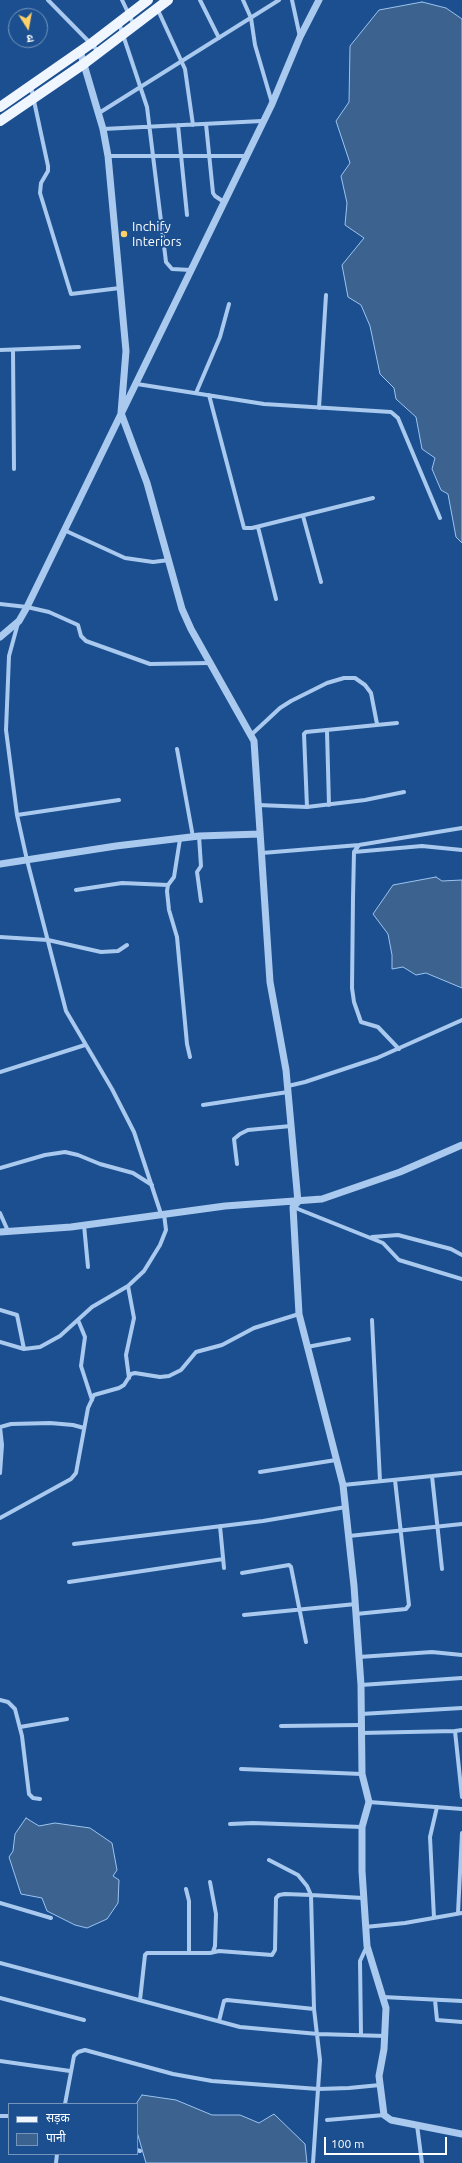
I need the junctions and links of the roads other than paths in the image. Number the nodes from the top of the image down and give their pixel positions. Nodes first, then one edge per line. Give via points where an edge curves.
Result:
1 (48, 0) edge
2 (122, 0) edge
3 (148, 0) edge
4 (168, 0) edge
5 (200, 0) edge
6 (243, 0) edge
7 (279, 0) edge
8 (292, 0) edge
9 (319, 0) edge
10 (157, 8) junction
11 (129, 14) junction
12 (251, 18) junction
13 (119, 22) junction
14 (134, 25) junction
15 (124, 34) junction
16 (300, 37) junction
17 (219, 38) junction
18 (92, 43) junction
19 (80, 51) junction
20 (100, 52) junction
21 (182, 61) junction
22 (85, 63) junction
23 (31, 86) junction
24 (141, 87) junction
25 (35, 97) junction
26 (272, 104) junction
27 (0, 107) edge
28 (99, 113) junction
29 (262, 121) junction
30 (0, 122) edge
31 (192, 124) junction
32 (206, 124) junction
33 (178, 125) junction
34 (151, 126) junction
35 (103, 129) junction
36 (108, 156) junction
37 (154, 156) junction
38 (181, 156) junction
39 (208, 156) junction
40 (246, 156) junction
41 (224, 202) junction
42 (187, 214) dead end
43 (192, 270) junction
44 (120, 288) junction
45 (326, 295) dead end
46 (229, 304) dead end
47 (80, 347) dead end
48 (0, 350) edge
49 (13, 350) junction
50 (136, 384) junction
51 (196, 393) junction
52 (209, 395) junction
53 (320, 408) junction
54 (121, 413) junction
55 (14, 469) dead end
56 (373, 498) dead end
57 (303, 516) junction
58 (440, 518) dead end
59 (258, 527) junction
60 (64, 530) junction
61 (169, 560) junction
62 (321, 582) dead end
63 (276, 599) dead end
64 (0, 604) edge
65 (26, 606) junction
66 (19, 621) junction
67 (0, 638) edge
68 (210, 663) junction
69 (397, 723) dead end
70 (377, 724) junction
71 (327, 731) junction
72 (251, 735) junction
73 (177, 749) dead end
74 (404, 792) dead end
75 (119, 800) dead end
76 (258, 805) junction
77 (329, 805) junction
78 (307, 807) junction
79 (17, 815) junction
80 (462, 828) edge
81 (260, 834) junction
82 (196, 836) junction
83 (180, 839) junction
84 (359, 845) junction
85 (462, 850) edge
86 (354, 852) junction
87 (262, 853) junction
88 (27, 860) junction
89 (0, 864) edge
90 (168, 885) junction
91 (76, 890) dead end
92 (201, 901) dead end
93 (0, 937) edge
94 (48, 940) junction
95 (126, 945) dead end
96 (462, 1020) edge
97 (85, 1045) junction
98 (399, 1049) junction
99 (190, 1057) dead end
100 (0, 1072) edge
101 (288, 1089) junction
102 (203, 1105) dead end
103 (291, 1126) junction
104 (462, 1145) edge
105 (237, 1164) dead end
106 (0, 1168) edge
107 (152, 1185) junction
108 (296, 1204) junction
109 (0, 1213) edge
110 (163, 1214) junction
111 (84, 1225) junction
112 (0, 1232) edge
113 (8, 1232) junction
114 (369, 1237) junction
115 (462, 1255) edge
116 (88, 1267) dead end
117 (462, 1279) edge
118 (128, 1286) junction
119 (0, 1310) edge
120 (299, 1314) junction
121 (78, 1320) junction
122 (372, 1320) dead end
123 (349, 1339) dead end
124 (0, 1342) edge
125 (307, 1347) junction
126 (24, 1349) junction
127 (129, 1378) junction
128 (92, 1400) junction
129 (0, 1427) edge
130 (84, 1428) junction
131 (336, 1460) junction
132 (260, 1472) dead end
133 (0, 1473) edge
134 (462, 1473) edge
135 (432, 1476) junction
136 (394, 1480) junction
137 (380, 1481) junction
138 (343, 1485) junction
139 (346, 1508) junction
140 (0, 1518) edge
141 (462, 1524) edge
142 (220, 1526) junction
143 (438, 1527) junction
144 (400, 1531) junction
145 (349, 1536) junction
146 (74, 1544) dead end
147 (223, 1559) junction
148 (224, 1568) dead end
149 (442, 1570) dead end
150 (242, 1573) dead end
151 (69, 1582) dead end
152 (356, 1604) junction
153 (301, 1609) junction
154 (244, 1614) dead end
155 (356, 1614) junction
156 (306, 1642) dead end
157 (462, 1655) edge
158 (359, 1657) junction
159 (462, 1678) edge
160 (361, 1685) junction
161 (0, 1700) edge
162 (462, 1708) edge
163 (360, 1714) junction
164 (67, 1719) dead end
165 (360, 1725) junction
166 (281, 1726) dead end
167 (20, 1728) junction
168 (462, 1730) edge
169 (455, 1731) junction
170 (361, 1733) junction
171 (241, 1769) dead end
172 (362, 1774) junction
173 (462, 1797) edge
174 (40, 1799) dead end
175 (369, 1802) junction
176 (436, 1807) junction
177 (462, 1809) edge
178 (230, 1824) dead end
179 (362, 1827) junction
180 (462, 1833) edge
181 (269, 1860) dead end
182 (210, 1882) dead end
183 (186, 1889) dead end
184 (311, 1895) junction
185 (364, 1898) junction
186 (0, 1903) edge
187 (460, 1913) edge
188 (51, 1918) dead end
189 (434, 1918) junction
190 (365, 1926) junction
191 (367, 1946) junction
192 (213, 1952) junction
193 (189, 1953) junction
194 (0, 1963) edge
195 (383, 1997) junction
196 (0, 1998) edge
197 (140, 2000) junction
198 (435, 2000) junction
199 (462, 2000) edge
200 (314, 2009) junction
201 (84, 2020) dead end
202 (219, 2021) junction
203 (462, 2022) edge
204 (318, 2034) junction
205 (361, 2035) junction
206 (386, 2036) junction
207 (0, 2061) edge
208 (70, 2071) junction
209 (380, 2085) junction
210 (318, 2089) junction
211 (65, 2103) edge
212 (384, 2115) junction
213 (327, 2120) dead end
214 (417, 2125) junction
215 (462, 2134) edge
216 (313, 2163) edge
217 (422, 2163) edge

1 - 18 street
2 - 11 street
3 - 11 main road
4 - 10 main road
5 - 17 street
6 - 12 street
7 - 12 street
8 - 16 street
9 - 16 street
10 - 14 main road
10 - 21 street
11 - 13 main road
11 - 14 street
12 - 17 street
12 - 26 street via 255,45
13 - 15 street
13 - 18 main road
14 - 15 main road
15 - 20 main road
15 - 24 street
16 - 26 street
17 - 21 street
18 - 19 main road
18 - 20 street
19 - 22 street
19 - 23 main road
20 - 22 main road
21 - 24 street
21 - 31 street
22 - 25 main road
22 - 28 street
23 - 25 street
23 - 27 main road
24 - 28 street
24 - 34 street
25 - 30 main road
25 - 44 street via 48,166 40,193 71,294
26 - 29 street
28 - 35 street
29 - 32 street
29 - 40 street
31 - 32 street
31 - 33 street
32 - 39 street
33 - 34 street
33 - 38 street
34 - 35 street
34 - 37 street
35 - 36 street
36 - 37 street
36 - 44 street
37 - 38 street
37 - 43 street via 166,262 172,269
38 - 39 street
38 - 42 street
39 - 40 street
39 - 41 street via 213,193
40 - 41 street
41 - 43 street
43 - 50 street
44 - 54 street via 126,352
45 - 53 street
46 - 51 street via 220,337
47 - 49 street
48 - 49 street
49 - 55 street
50 - 51 street
50 - 54 street
51 - 52 street
52 - 53 street via 264,404
52 - 59 street via 242,523 244,528
53 - 58 street via 395,414
54 - 60 street
54 - 61 street via 147,483
56 - 57 street
57 - 59 street
57 - 62 street
59 - 63 street
60 - 61 street via 125,558 153,562
60 - 65 street
61 - 68 street via 182,609
64 - 65 street
65 - 66 street
65 - 68 street via 65,618 78,625 81,636 86,641 137,660 150,664
66 - 67 street
66 - 79 street via 9,656 6,730
68 - 72 street
69 - 70 street
70 - 71 street
70 - 72 street via 371,693 355,678 344,678 291,701
71 - 77 street
71 - 78 street via 304,734
72 - 76 street via 254,741
73 - 82 street
74 - 77 street
75 - 79 street
76 - 78 street
76 - 81 street
77 - 78 street
79 - 88 street
80 - 84 street
81 - 82 street
81 - 87 street
82 - 83 street
82 - 92 street via 201,866 198,872
83 - 88 street
83 - 90 street via 174,877
84 - 86 street
84 - 87 street
85 - 86 street via 422,846
86 - 98 street via 354,1002 361,1022 378,1028
87 - 101 street via 270,982
88 - 89 street
88 - 94 street
90 - 91 street via 122,883
90 - 99 street via 169,910 177,937
93 - 94 street
94 - 95 street via 101,952 118,951
94 - 97 street via 66,1011
96 - 98 street
97 - 100 street
97 - 107 street via 134,1132
98 - 101 street
101 - 102 street
101 - 103 street
103 - 105 street via 248,1130 240,1134 234,1139
103 - 108 street
104 - 108 street via 344,1193
106 - 107 street via 65,1152 133,1173
107 - 110 street
108 - 110 street via 268,1202
108 - 114 street
108 - 120 street
109 - 113 street
110 - 111 street
110 - 118 street via 166,1230 160,1245 144,1271
111 - 113 street
111 - 116 street
112 - 113 street
114 - 115 street via 398,1235 451,1249
114 - 117 street via 383,1243 399,1260
118 - 121 street via 92,1307
118 - 127 street via 134,1318 126,1355
119 - 126 street via 17,1315
120 - 125 street
120 - 127 street via 254,1328 222,1345 196,1352 182,1370 169,1376 135,1373
121 - 126 street via 54,1340 40,1347
121 - 128 street via 85,1337 81,1366
122 - 137 street
123 - 125 street
124 - 126 street
125 - 131 street
127 - 128 street via 119,1388 94,1395
128 - 130 street
129 - 130 street via 50,1423
129 - 133 street
130 - 140 street via 76,1473 71,1479
131 - 132 street
131 - 138 street
134 - 135 street
135 - 136 street
135 - 143 street
136 - 137 street
136 - 144 street
137 - 138 street
138 - 139 street
139 - 142 street
139 - 145 street
141 - 143 street
142 - 146 street
142 - 147 street
143 - 144 street
143 - 149 street
144 - 145 street
144 - 155 street via 409,1605 406,1609
145 - 152 street
147 - 148 street
147 - 151 street
150 - 153 street via 289,1565
152 - 153 street
152 - 155 street
153 - 154 street
153 - 156 street
155 - 158 street
157 - 158 street via 432,1652
158 - 160 street
159 - 160 street
160 - 163 street
161 - 167 street via 12,1704
162 - 163 street
163 - 165 street
164 - 167 street
165 - 166 street
165 - 170 street
167 - 174 street via 29,1794
168 - 169 street
169 - 170 street
169 - 173 street
170 - 172 street
171 - 172 street
172 - 175 street
175 - 176 street
175 - 179 street
176 - 177 street
176 - 189 street via 430,1837
178 - 179 street
179 - 185 street
180 - 187 street
181 - 184 street via 298,1875
182 - 192 street via 216,1914
183 - 193 street via 189,1901
184 - 185 street
184 - 192 street via 285,1894 276,1898 275,1950 272,1955
184 - 200 street
185 - 190 street
186 - 188 street
187 - 189 street
189 - 190 street
190 - 191 street
191 - 195 street
191 - 205 street via 360,1961
192 - 193 street
193 - 197 street via 149,1952 145,1955
194 - 197 street
195 - 198 street
195 - 206 street via 386,2008
196 - 201 street
197 - 202 street
198 - 199 street
198 - 203 street via 437,2020
200 - 202 street via 227,2000 224,2001
200 - 204 street
202 - 204 street via 240,2026
204 - 205 street
204 - 210 street
205 - 206 street
206 - 209 street via 379,2076
207 - 208 street
208 - 210 street via 74,2056 85,2050 181,2076 212,2081
208 - 211 street
209 - 210 street
209 - 212 street
210 - 216 street
212 - 213 street
212 - 214 street via 391,2120
214 - 215 street
214 - 217 street

